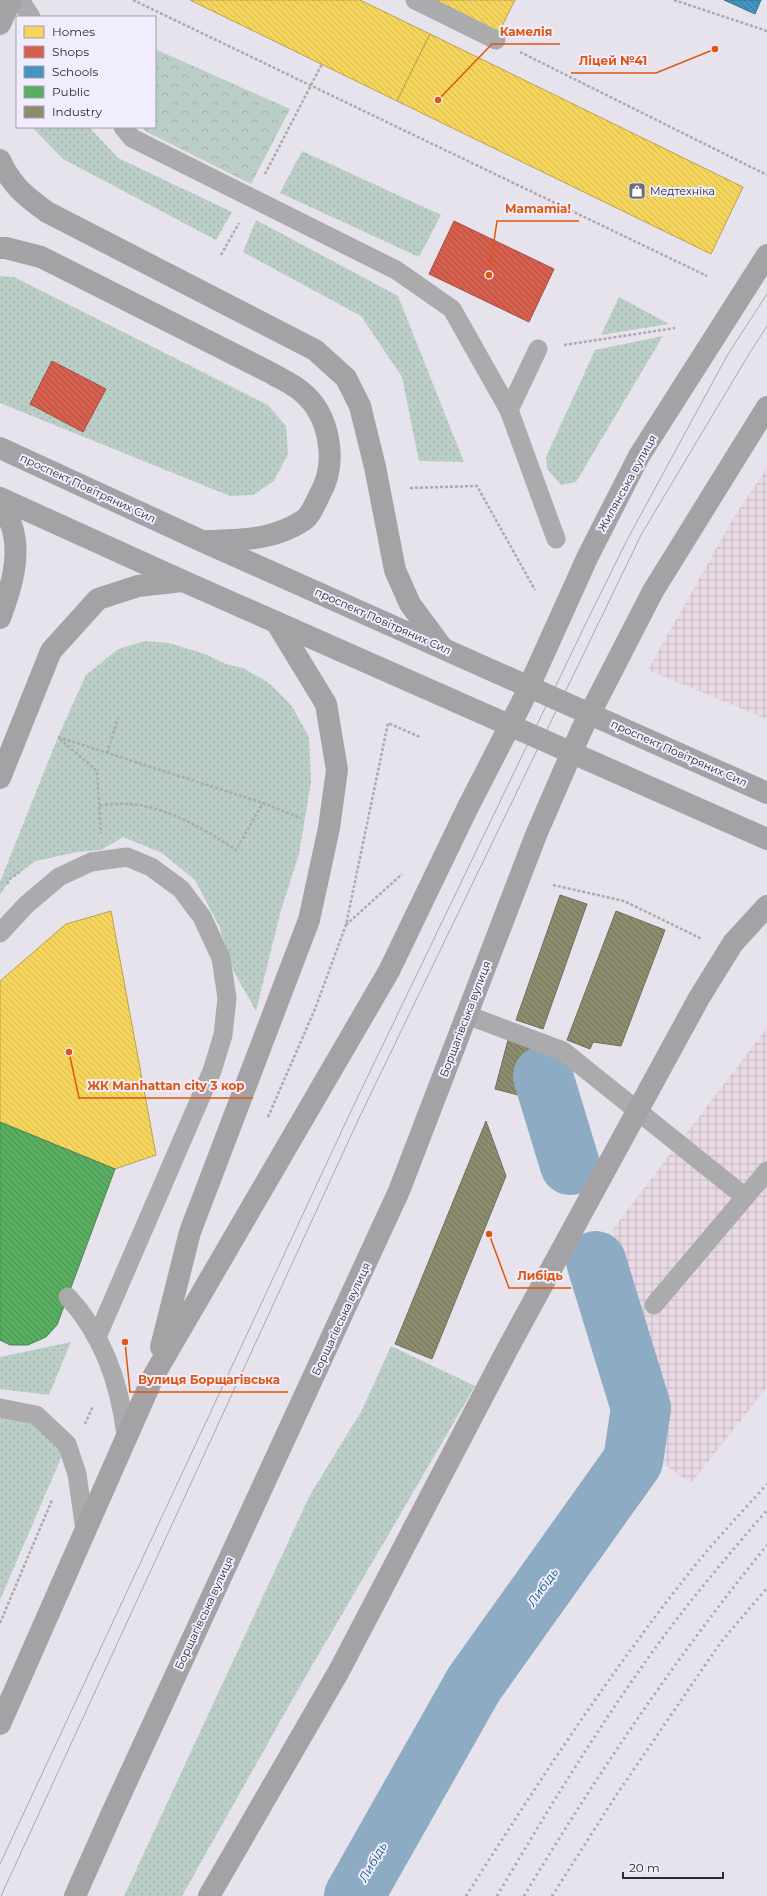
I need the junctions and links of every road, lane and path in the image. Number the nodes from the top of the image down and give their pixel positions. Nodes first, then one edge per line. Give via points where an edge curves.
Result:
1 (12, 0) edge
2 (20, 0) edge
3 (133, 0) edge
4 (416, 0) edge
5 (674, 0) edge
6 (31, 16) edge
7 (0, 24) edge
8 (767, 31) edge
9 (496, 40) joint
10 (322, 64) dead end
11 (311, 86) junction
12 (124, 128) edge
13 (0, 160) edge
14 (767, 175) edge
15 (253, 198) junction
16 (0, 248) edge
17 (221, 255) dead end
18 (767, 255) edge
19 (707, 276) dead end
20 (675, 328) dead end
21 (538, 349) joint
22 (767, 407) edge
23 (509, 410) junction
24 (0, 448) edge
25 (410, 488) dead end
26 (0, 498) edge
27 (0, 509) edge
28 (556, 539) dead end
29 (204, 542) junction
30 (183, 581) junction
31 (535, 590) dead end
32 (0, 618) edge
33 (276, 622) junction
34 (442, 647) junction
35 (119, 715) dead end
36 (420, 737) dead end
37 (107, 753) junction
38 (0, 778) edge
39 (766, 791) edge
40 (263, 803) junction
41 (100, 806) junction
42 (303, 819) dead end
43 (101, 836) dead end
44 (767, 839) edge
45 (406, 871) dead end
46 (553, 885) dead end
47 (767, 906) edge
48 (346, 925) junction
49 (0, 933) edge
50 (702, 939) dead end
51 (467, 1015) junction
52 (266, 1122) dead end
53 (767, 1171) edge
54 (745, 1197) junction
55 (68, 1297) dead end
56 (654, 1305) dead end
57 (98, 1337) junction
58 (154, 1375) junction
59 (0, 1408) edge
60 (126, 1436) junction
61 (85, 1530) junction
62 (7, 1694) edge
63 (0, 1724) edge
64 (75, 1896) edge
65 (209, 1896) edge

1 - 7 main road
2 - 6 lane
3 - 11 path
4 - 9 lane
5 - 8 path
9 - 14 path
10 - 11 path
11 - 15 path
11 - 19 path
12 - 15 lane via 132,138
13 - 34 main road via 7,176 23,195 47,212 315,350 346,378 360,406 375,467 394,570 410,604
15 - 17 path
15 - 23 lane via 396,270 452,309
16 - 29 main road via 41,257 271,373 302,392 322,417 330,450 325,486 306,519 278,534 251,539
18 - 58 main road, Жилянська вулиця via 639,456 588,556 522,702 388,971
20 - 21 path
21 - 23 lane
22 - 51 main road, Борщагівська вулиця via 653,591 581,731 536,835
23 - 28 lane
24 - 29 main road, проспект Повітряних Сил
25 - 31 path via 476,486
26 - 30 main road
27 - 32 main road via 11,523 17,549 9,594
29 - 34 main road, проспект Повітряних Сил
30 - 33 main road
30 - 38 main road via 138,586 98,600 51,651
33 - 44 main road
33 - 58 main road via 326,704 337,770 329,828 310,920 190,1232
34 - 39 main road, проспект Повітряних Сил
35 - 37 path
36 - 48 path via 388,723
37 - 40 path
37 - 41 path via 58,737 97,772
40 - 41 path via 236,850 189,821 162,812 114,803
40 - 42 path
41 - 43 path
45 - 48 path
46 - 50 path via 624,901
47 - 65 main road via 733,943 699,998 508,1348 339,1671
48 - 52 path via 315,1009
49 - 57 lane via 26,905 59,877 91,862 127,856 151,867 181,889 202,917 221,958 227,998 222,1035 212,1071
51 - 54 lane via 563,1051
51 - 64 main road, Борщагівська вулиця via 399,1191
53 - 54 lane
54 - 56 lane
55 - 57 lane via 84,1313
57 - 60 lane via 116,1379
58 - 60 main road
59 - 61 lane via 36,1415 67,1444 77,1474
60 - 61 main road
61 - 62 main road
62 - 63 main road

